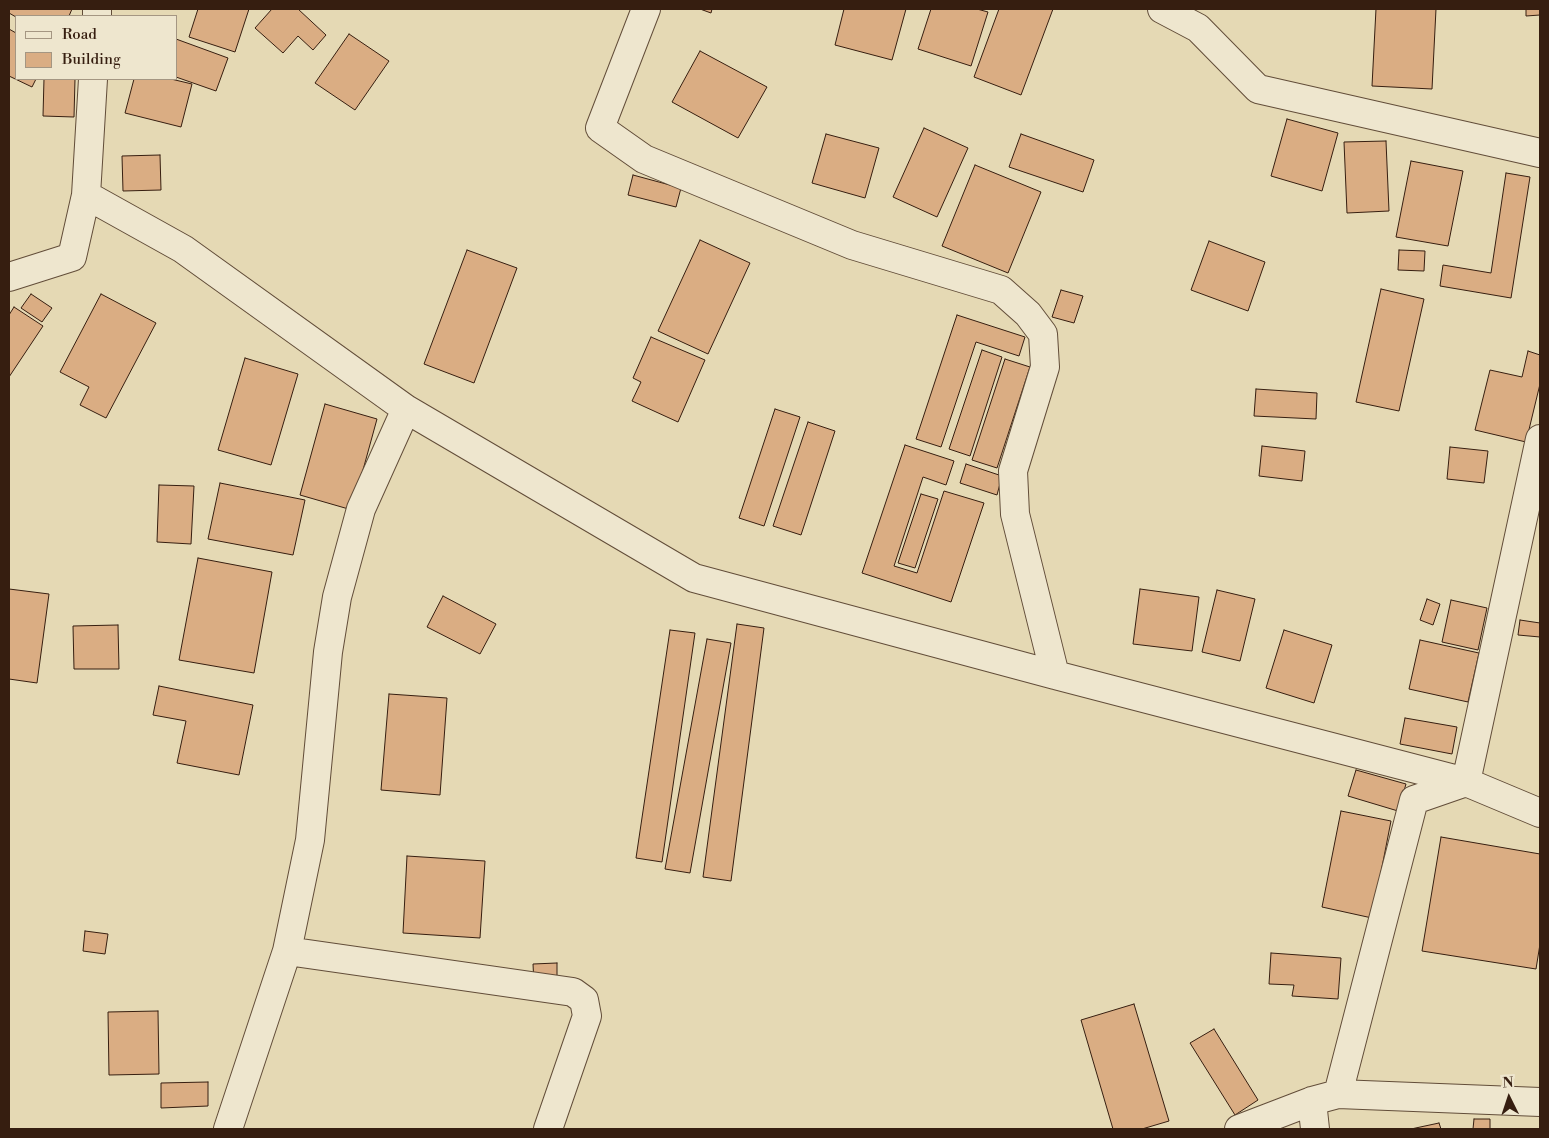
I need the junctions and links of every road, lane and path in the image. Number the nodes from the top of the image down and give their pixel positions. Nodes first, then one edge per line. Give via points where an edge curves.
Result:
1 (646, 9) edge
2 (1162, 9) edge
3 (93, 80) edge
4 (1540, 153) edge
5 (86, 195) junction
6 (9, 277) edge
7 (406, 410) junction
8 (1540, 439) edge
9 (1055, 675) junction
10 (1466, 782) junction
11 (1540, 813) edge
12 (287, 951) junction
13 (1325, 1098) junction
14 (1540, 1102) edge
15 (228, 1129) edge
16 (548, 1129) edge
17 (1239, 1129) edge
18 (1315, 1129) edge

1 - 9 street via 600,128 644,158 852,245 1001,290 1028,314 1044,334 1045,367 1013,471 1015,514
2 - 4 street via 1198,28 1258,89
3 - 5 street
5 - 6 street via 72,256
5 - 7 street via 183,249
7 - 9 street via 694,578
7 - 12 street via 362,510 337,597 328,652 310,840
8 - 10 street
9 - 10 street
10 - 11 street
10 - 13 street via 1414,800
12 - 15 street
12 - 16 street via 573,992 584,1000 587,1016
13 - 14 street
13 - 17 street
13 - 18 street

